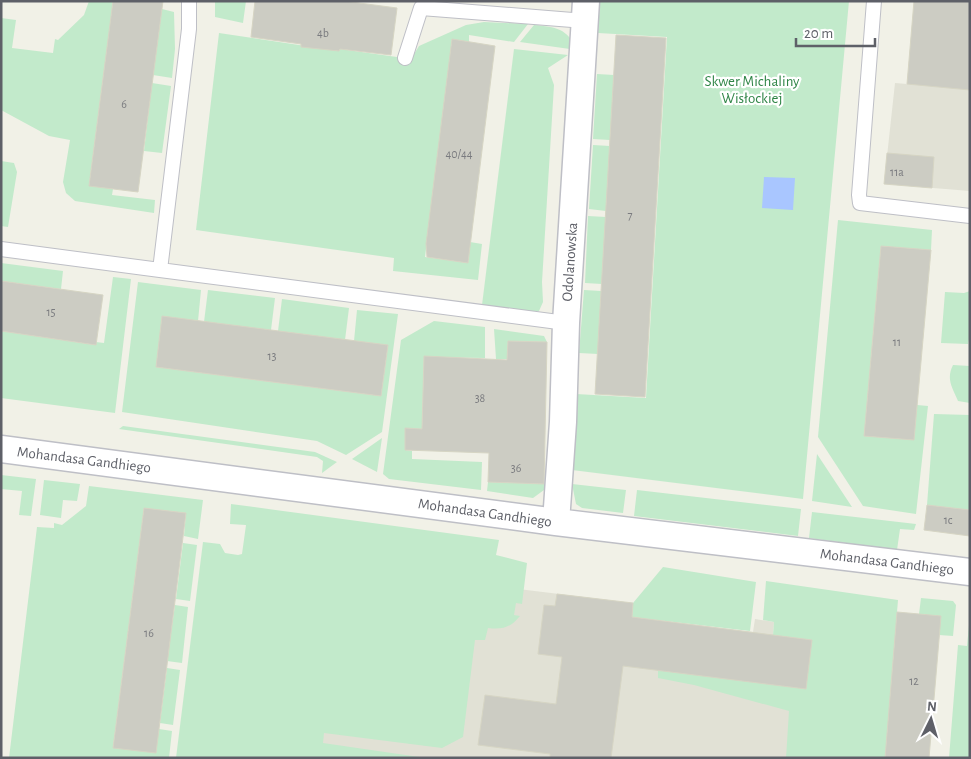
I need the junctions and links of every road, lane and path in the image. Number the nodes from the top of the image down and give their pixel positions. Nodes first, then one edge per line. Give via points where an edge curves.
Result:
1 (188, 1) edge
2 (874, 1) edge
3 (586, 11) edge
4 (405, 58) dead end
5 (970, 216) edge
6 (1, 249) edge
7 (160, 270) junction
8 (566, 323) junction
9 (1, 449) edge
10 (556, 522) junction
11 (970, 572) edge

1 - 7 lane via 189,28
2 - 5 lane via 860,203
3 - 4 lane via 421,8
3 - 8 street, Odolanowska
6 - 7 lane
7 - 8 lane
8 - 10 street, Odolanowska
9 - 10 street, Mohandasa Gandhiego
10 - 11 street, Mohandasa Gandhiego

